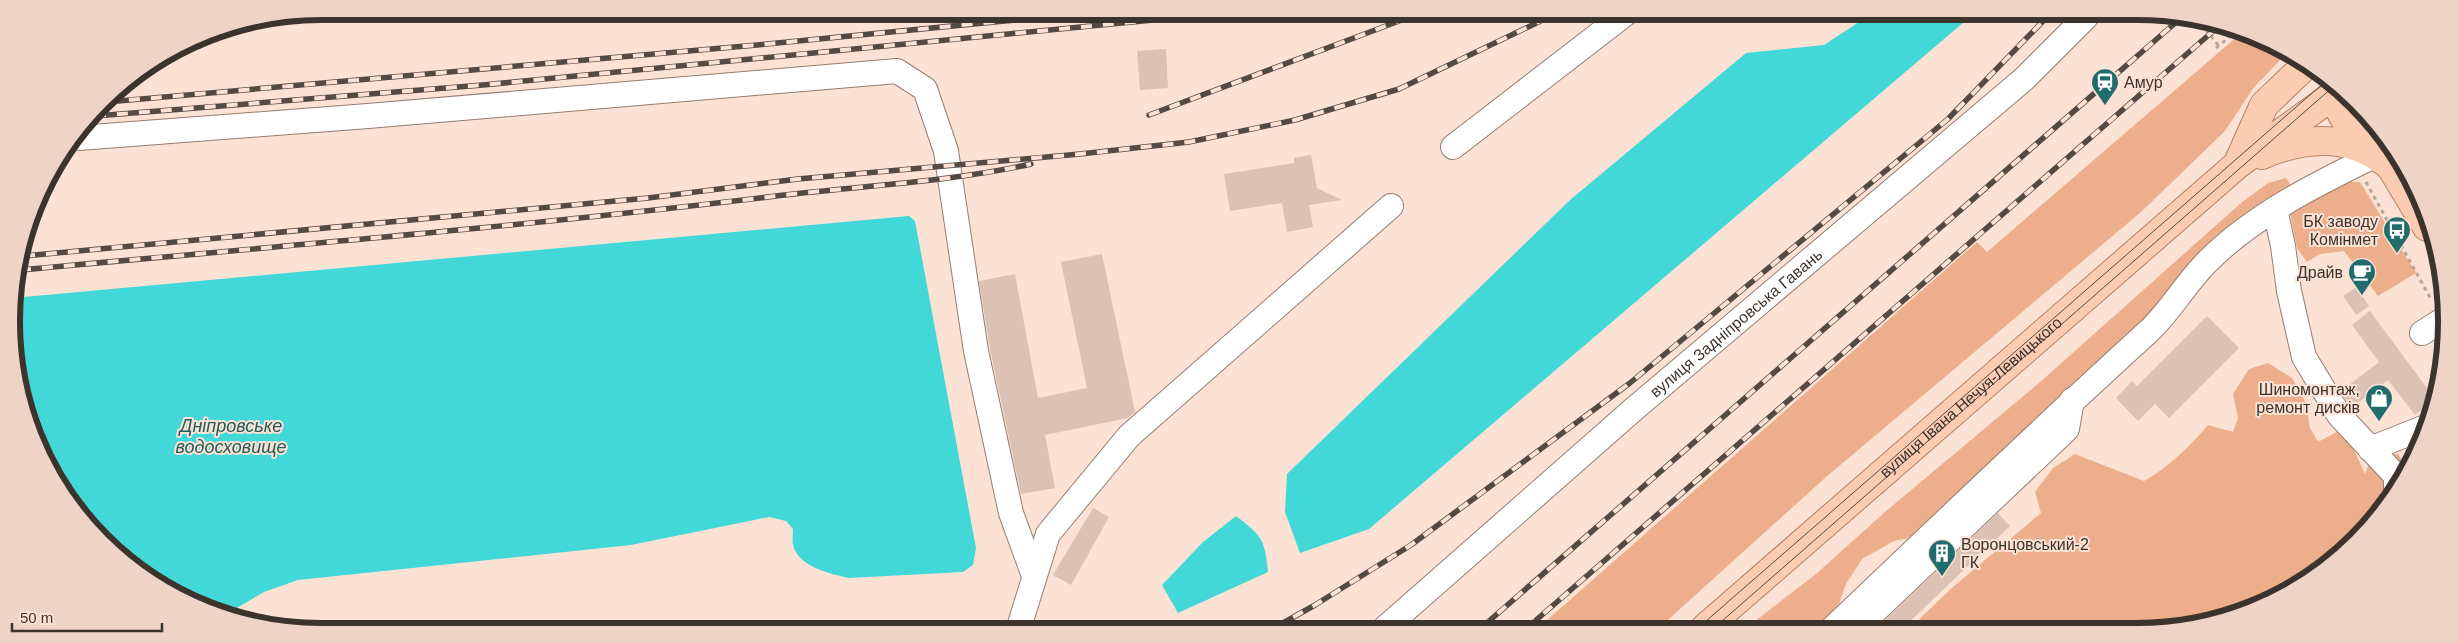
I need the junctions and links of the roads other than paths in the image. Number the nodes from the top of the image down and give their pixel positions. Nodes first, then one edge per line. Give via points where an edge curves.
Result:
1 (1618, 20) edge
2 (2083, 20) edge
3 (2301, 69) edge
4 (2333, 93) edge
5 (2335, 95) edge
6 (2339, 98) edge
7 (2264, 105) junction
8 (82, 138) edge
9 (1453, 147) dead end
10 (2381, 151) edge
11 (2238, 164) junction
12 (1391, 206) dead end
13 (2416, 209) edge
14 (2275, 210) junction
15 (2072, 400) junction
16 (2417, 431) edge
17 (2370, 449) junction
18 (2396, 476) edge
19 (1034, 576) junction
20 (1020, 623) edge
21 (1390, 623) edge
22 (1711, 623) edge
23 (1837, 623) edge
24 (1862, 623) edge

1 - 9 street
2 - 21 street, вулиця Задніпровська Гавань via 2024,78 1634,409
3 - 7 main road, вулиця Івана Нечуя-Левицького
4 - 7 main road via 2312,93
5 - 11 main road, вулиця Івана Нечуя-Левицького
6 - 10 main road via 2348,125
7 - 11 main road, вулиця Івана Нечуя-Левицького
8 - 19 street via 897,72 924,89 946,150 976,352 1011,513
10 - 11 main road via 2327,141 2271,151
10 - 13 main road
10 - 14 street
11 - 22 main road, вулиця Івана Нечуя-Левицького
12 - 19 street via 1129,436 1048,534
14 - 15 street via 2228,243 2204,265 2155,325
14 - 17 street via 2304,357 2339,415
15 - 23 street
15 - 24 street via 2067,429
16 - 17 street
17 - 18 street
19 - 20 street

